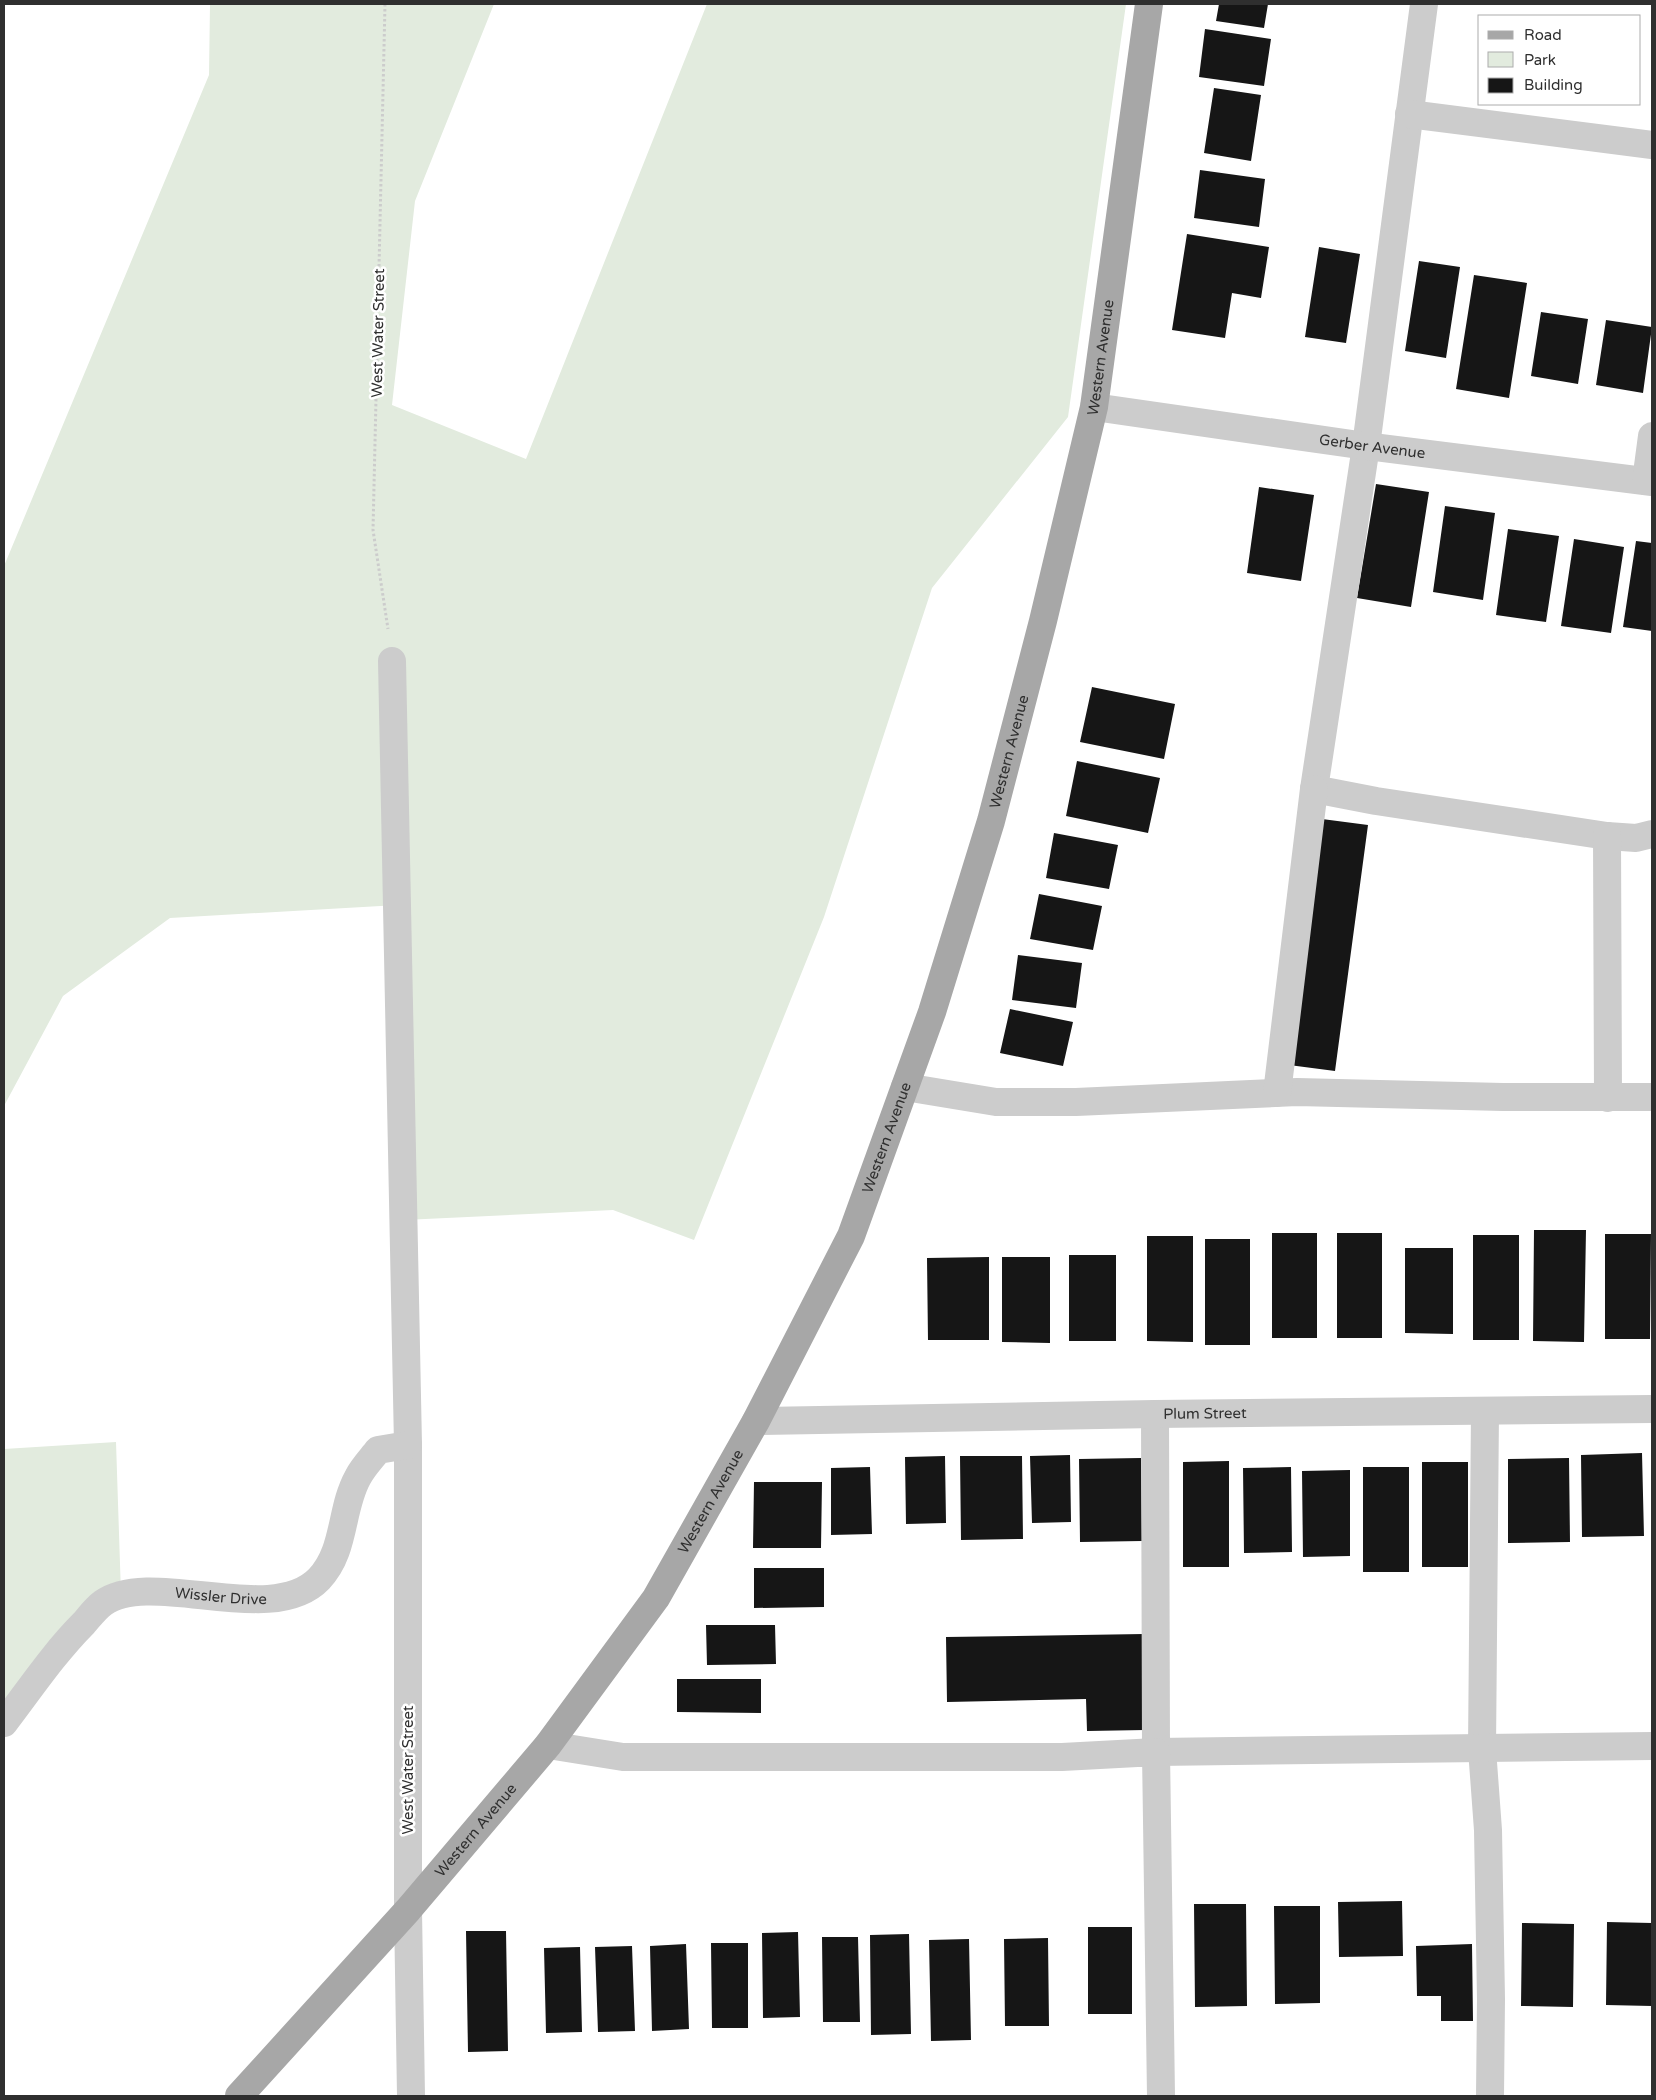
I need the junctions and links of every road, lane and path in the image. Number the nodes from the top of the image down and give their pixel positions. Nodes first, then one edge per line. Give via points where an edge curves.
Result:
1 (385, 4) edge
2 (1149, 4) edge
3 (1424, 4) edge
4 (1409, 114) junction
5 (1652, 145) edge
6 (1094, 407) junction
7 (1652, 436) edge
8 (1366, 446) junction
9 (1649, 481) edge
10 (392, 661) joint
11 (1314, 789) junction
12 (1652, 834) edge
13 (1606, 836) junction
14 (905, 1087) junction
15 (1277, 1093) junction
16 (1652, 1097) edge
17 (1608, 1098) junction
18 (1652, 1409) edge
19 (1485, 1411) junction
20 (1155, 1414) junction
21 (756, 1421) junction
22 (408, 1445) junction
23 (4, 1723) edge
24 (548, 1745) junction
25 (1652, 1746) edge
26 (1482, 1748) junction
27 (1156, 1752) junction
28 (408, 1910) junction
29 (239, 2096) edge
30 (411, 2096) edge
31 (1161, 2096) edge
32 (1490, 2096) edge

1 - 10 path, West Water Street via 373,530
2 - 6 main road, Western Avenue
3 - 4 street
4 - 5 street
4 - 8 street
6 - 8 street, Gerber Avenue
6 - 14 main road, Western Avenue via 991,822 932,1012
7 - 9 street
8 - 9 street, Gerber Avenue
8 - 11 street
10 - 22 street, West Water Street
11 - 13 street
11 - 15 street
12 - 13 street via 1636,838
13 - 17 street
14 - 15 street via 996,1102 1076,1102
14 - 21 main road, Western Avenue via 852,1236
15 - 17 street
16 - 17 street
18 - 19 street, Plum Street
19 - 20 street, Plum Street
19 - 26 street
20 - 21 street, Plum Street
20 - 27 street
21 - 24 main road, Western Avenue via 656,1598
22 - 23 street, Wissler Drive via 378,1450 358,1477 337,1552 319,1580 297,1593 262,1600 146,1592 121,1594 103,1603 69,1638
22 - 28 street, West Water Street
24 - 27 street via 633,1757 1052,1757
24 - 28 main road, Western Avenue
25 - 26 street
26 - 27 street
26 - 32 street via 1488,1830
27 - 31 street
28 - 29 main road, Western Avenue
28 - 30 street, West Water Street

